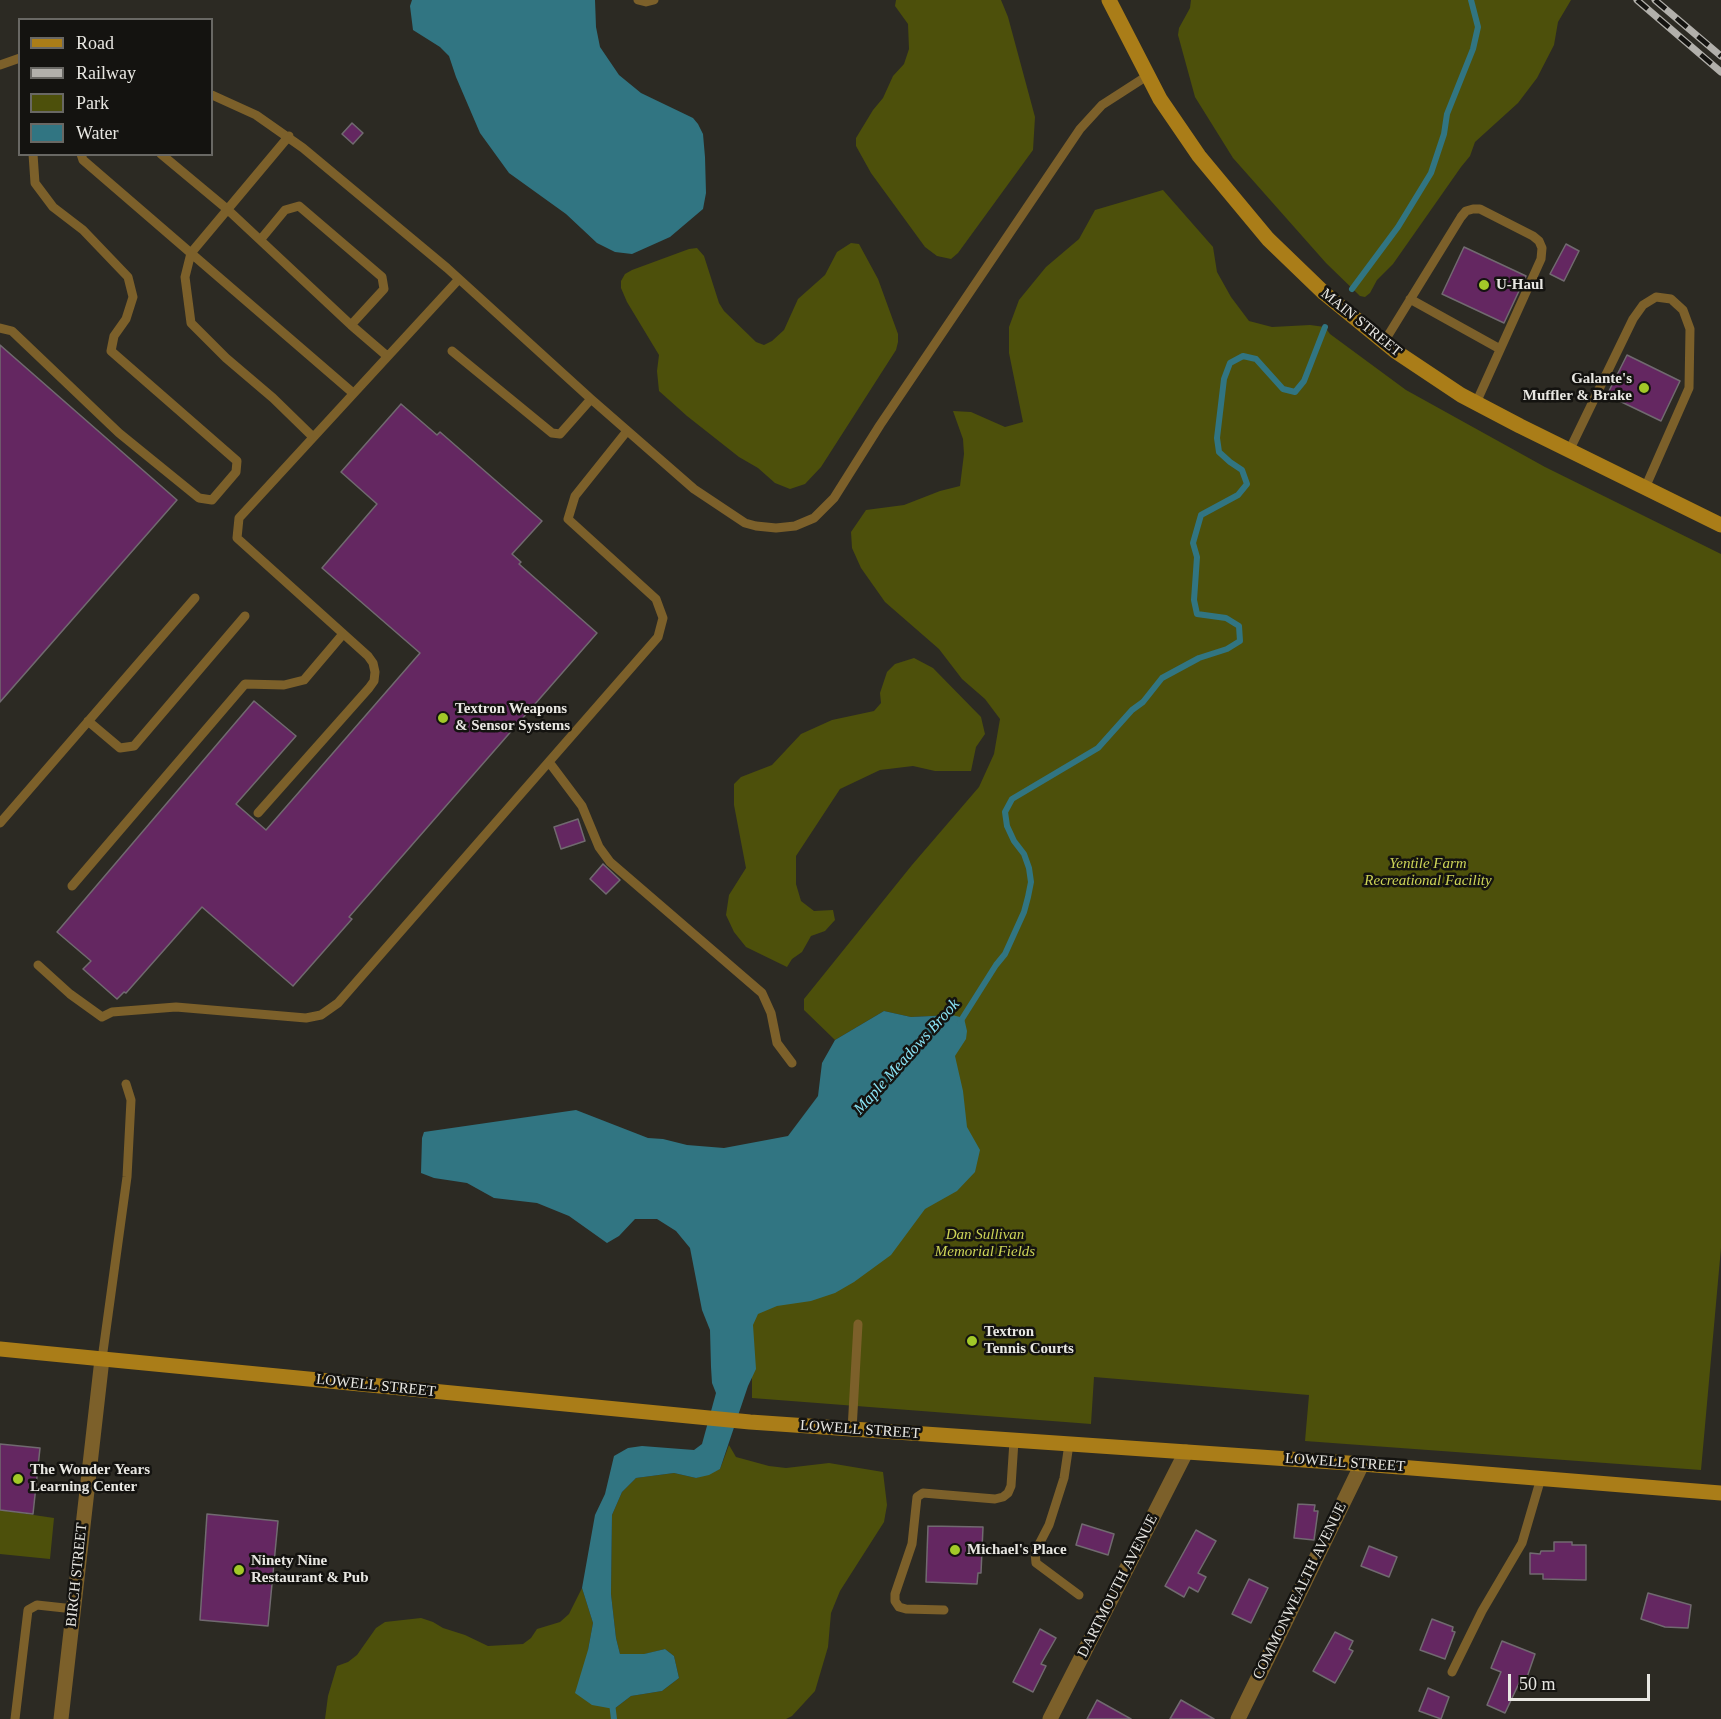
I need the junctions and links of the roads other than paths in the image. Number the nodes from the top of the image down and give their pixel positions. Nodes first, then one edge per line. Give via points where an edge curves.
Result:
1 (639, 0) edge
2 (654, 0) edge
3 (1109, 0) edge
4 (18, 59) edge
5 (0, 65) edge
6 (1147, 76) junction
7 (213, 95) edge
8 (289, 136) junction
9 (33, 156) edge
10 (82, 156) edge
11 (162, 156) edge
12 (228, 209) junction
13 (261, 239) junction
14 (191, 253) junction
15 (459, 279) junction
16 (1410, 299) junction
17 (351, 325) junction
18 (0, 328) edge
19 (1384, 342) junction
20 (1500, 349) junction
21 (453, 351) dead end
22 (387, 356) junction
23 (353, 393) junction
24 (591, 399) junction
25 (1476, 403) junction
26 (627, 431) junction
27 (313, 437) junction
28 (1569, 451) junction
29 (1645, 488) junction
30 (1721, 525) edge
31 (195, 598) dead end
32 (245, 616) dead end
33 (343, 634) junction
34 (88, 721) junction
35 (549, 762) junction
36 (258, 813) dead end
37 (0, 823) edge
38 (72, 886) dead end
39 (38, 965) dead end
40 (792, 1063) dead end
41 (126, 1084) dead end
42 (858, 1324) dead end
43 (0, 1349) edge
44 (102, 1359) junction
45 (852, 1430) junction
46 (1014, 1441) junction
47 (1069, 1444) junction
48 (1186, 1452) junction
49 (1362, 1464) junction
50 (1541, 1478) junction
51 (1721, 1493) edge
52 (1078, 1595) dead end
53 (74, 1609) junction
54 (944, 1610) dead end
55 (1452, 1672) dead end
56 (15, 1719) edge
57 (61, 1719) edge
58 (1050, 1719) edge
59 (1238, 1719) edge

1 - 2 lane
3 - 6 main road, MAIN STREET
4 - 5 lane
6 - 19 main road, MAIN STREET via 1199,156 1262,232 1324,293
6 - 26 lane via 1102,105 1080,129 834,498 814,518 785,528 746,522 694,489
7 - 8 lane
8 - 12 lane
8 - 15 lane
9 - 18 lane via 35,183 53,207 83,230 128,277 133,297 111,351 237,461 236,472 212,500 199,498 119,433 12,331
10 - 14 lane
11 - 12 lane
12 - 13 lane
12 - 14 lane
13 - 17 lane
13 - 17 lane via 285,210 299,206 381,277 384,289
14 - 23 lane
14 - 27 lane via 185,277 191,323
15 - 22 lane
15 - 24 lane
16 - 19 lane
16 - 20 lane
16 - 20 lane via 1466,211 1480,209 1533,236 1542,255
17 - 22 lane
19 - 25 main road, MAIN STREET
20 - 25 lane
21 - 24 lane via 552,433 560,434
22 - 23 lane
23 - 27 lane
24 - 26 lane
25 - 28 main road, MAIN STREET
26 - 35 lane via 574,496 568,519 656,599 663,624 654,642
27 - 33 lane via 239,518 237,538
28 - 29 main road, MAIN STREET
28 - 29 lane via 1633,319 1643,305 1656,297 1671,299 1683,310 1690,329 1689,388
29 - 30 main road, MAIN STREET
31 - 34 lane
32 - 34 lane via 134,746 120,748
33 - 36 lane via 371,660 374,681
33 - 38 lane via 304,680 284,685 245,684
34 - 37 lane
35 - 39 lane via 338,1003 321,1015 299,1018 176,1007 112,1012 102,1017
35 - 40 lane via 582,806 609,862 762,993 777,1043
41 - 44 lane via 131,1100 127,1177
42 - 45 lane
43 - 44 main road, LOWELL STREET
44 - 45 main road, LOWELL STREET
44 - 53 street, BIRCH STREET
45 - 46 main road, LOWELL STREET
46 - 47 main road, LOWELL STREET
46 - 54 lane via 1011,1486 1003,1497 923,1493 917,1497 912,1544 895,1601 906,1609
47 - 48 main road, LOWELL STREET
47 - 52 lane via 1064,1478 1049,1525 1035,1552 1035,1563
48 - 49 main road, LOWELL STREET
48 - 58 street, DARTMOUTH AVENUE
49 - 50 main road, LOWELL STREET
49 - 59 street, COMMONWEALTH AVENUE
50 - 51 main road, LOWELL STREET
50 - 55 lane via 1522,1543
53 - 56 lane via 37,1605 28,1610
53 - 57 street, BIRCH STREET

